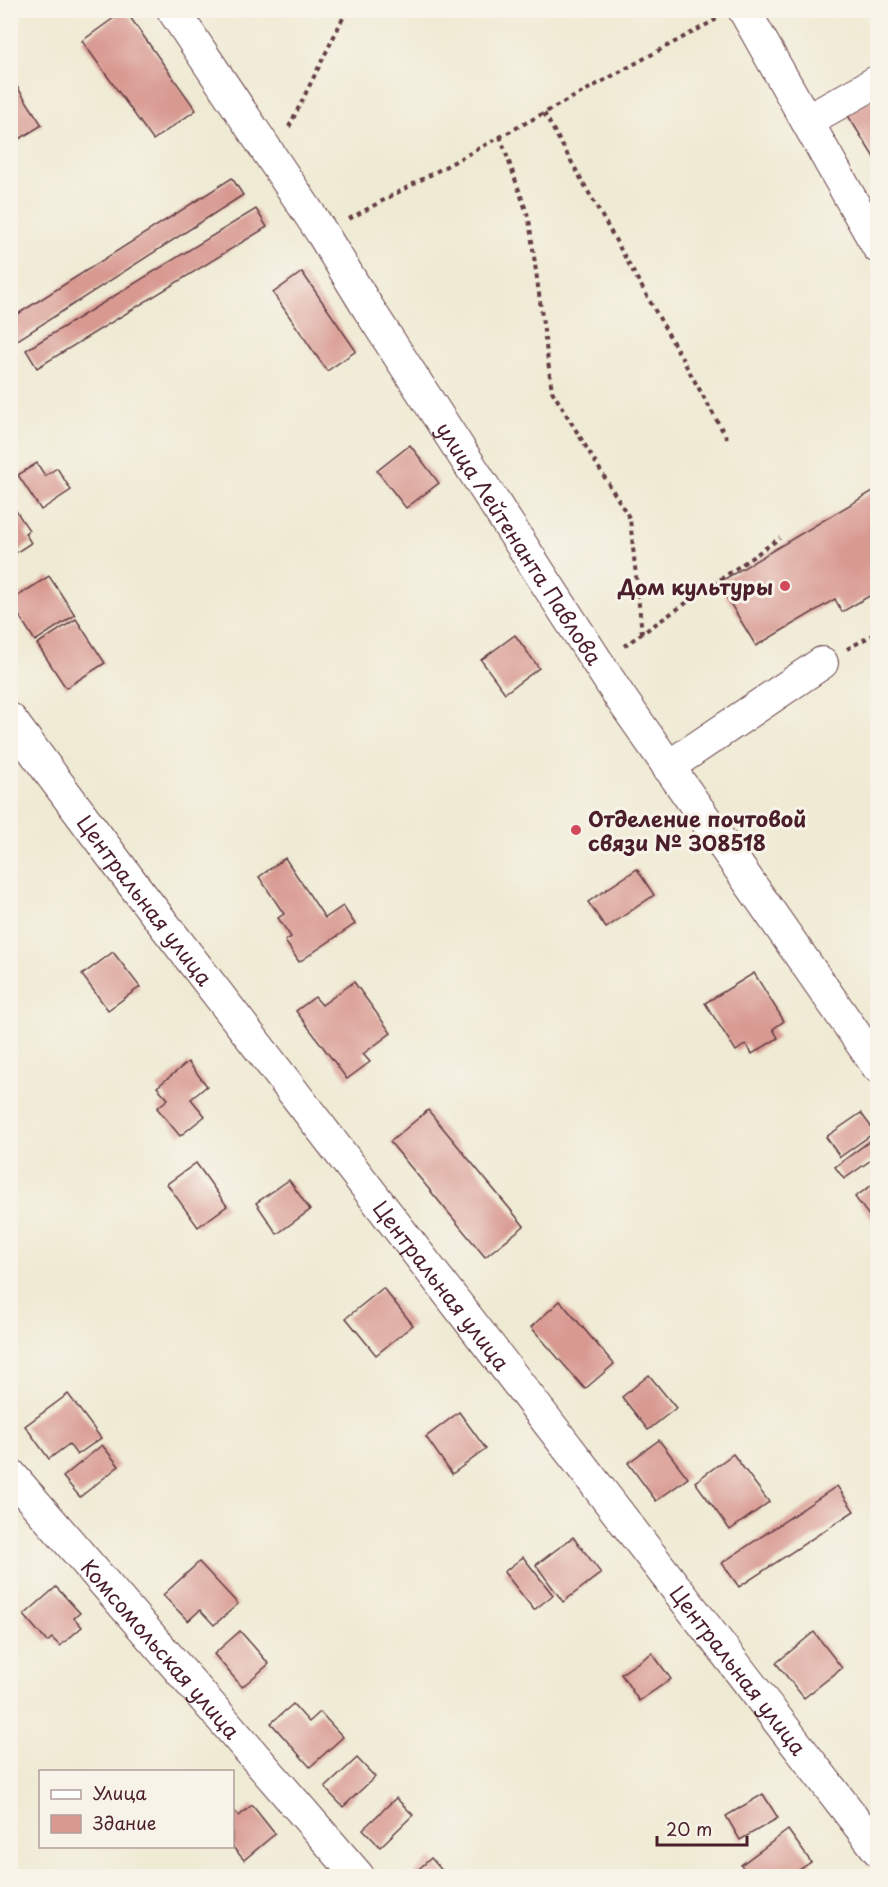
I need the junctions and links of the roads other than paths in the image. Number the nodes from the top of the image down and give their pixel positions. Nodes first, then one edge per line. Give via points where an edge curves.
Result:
1 (173, 10) edge
2 (733, 13) edge
3 (878, 81) edge
4 (807, 121) junction
5 (878, 247) edge
6 (822, 663) dead end
7 (10, 719) edge
8 (668, 767) junction
9 (878, 1067) edge
10 (10, 1474) edge
11 (878, 1850) edge
12 (358, 1876) edge

1 - 8 street, улица Лейтенанта Павлова
2 - 4 street
3 - 4 street
4 - 5 street
6 - 8 street
7 - 11 street, Центральная улица via 132,883
8 - 9 street, улица Лейтенанта Павлова
10 - 12 street, Комсомольская улица

